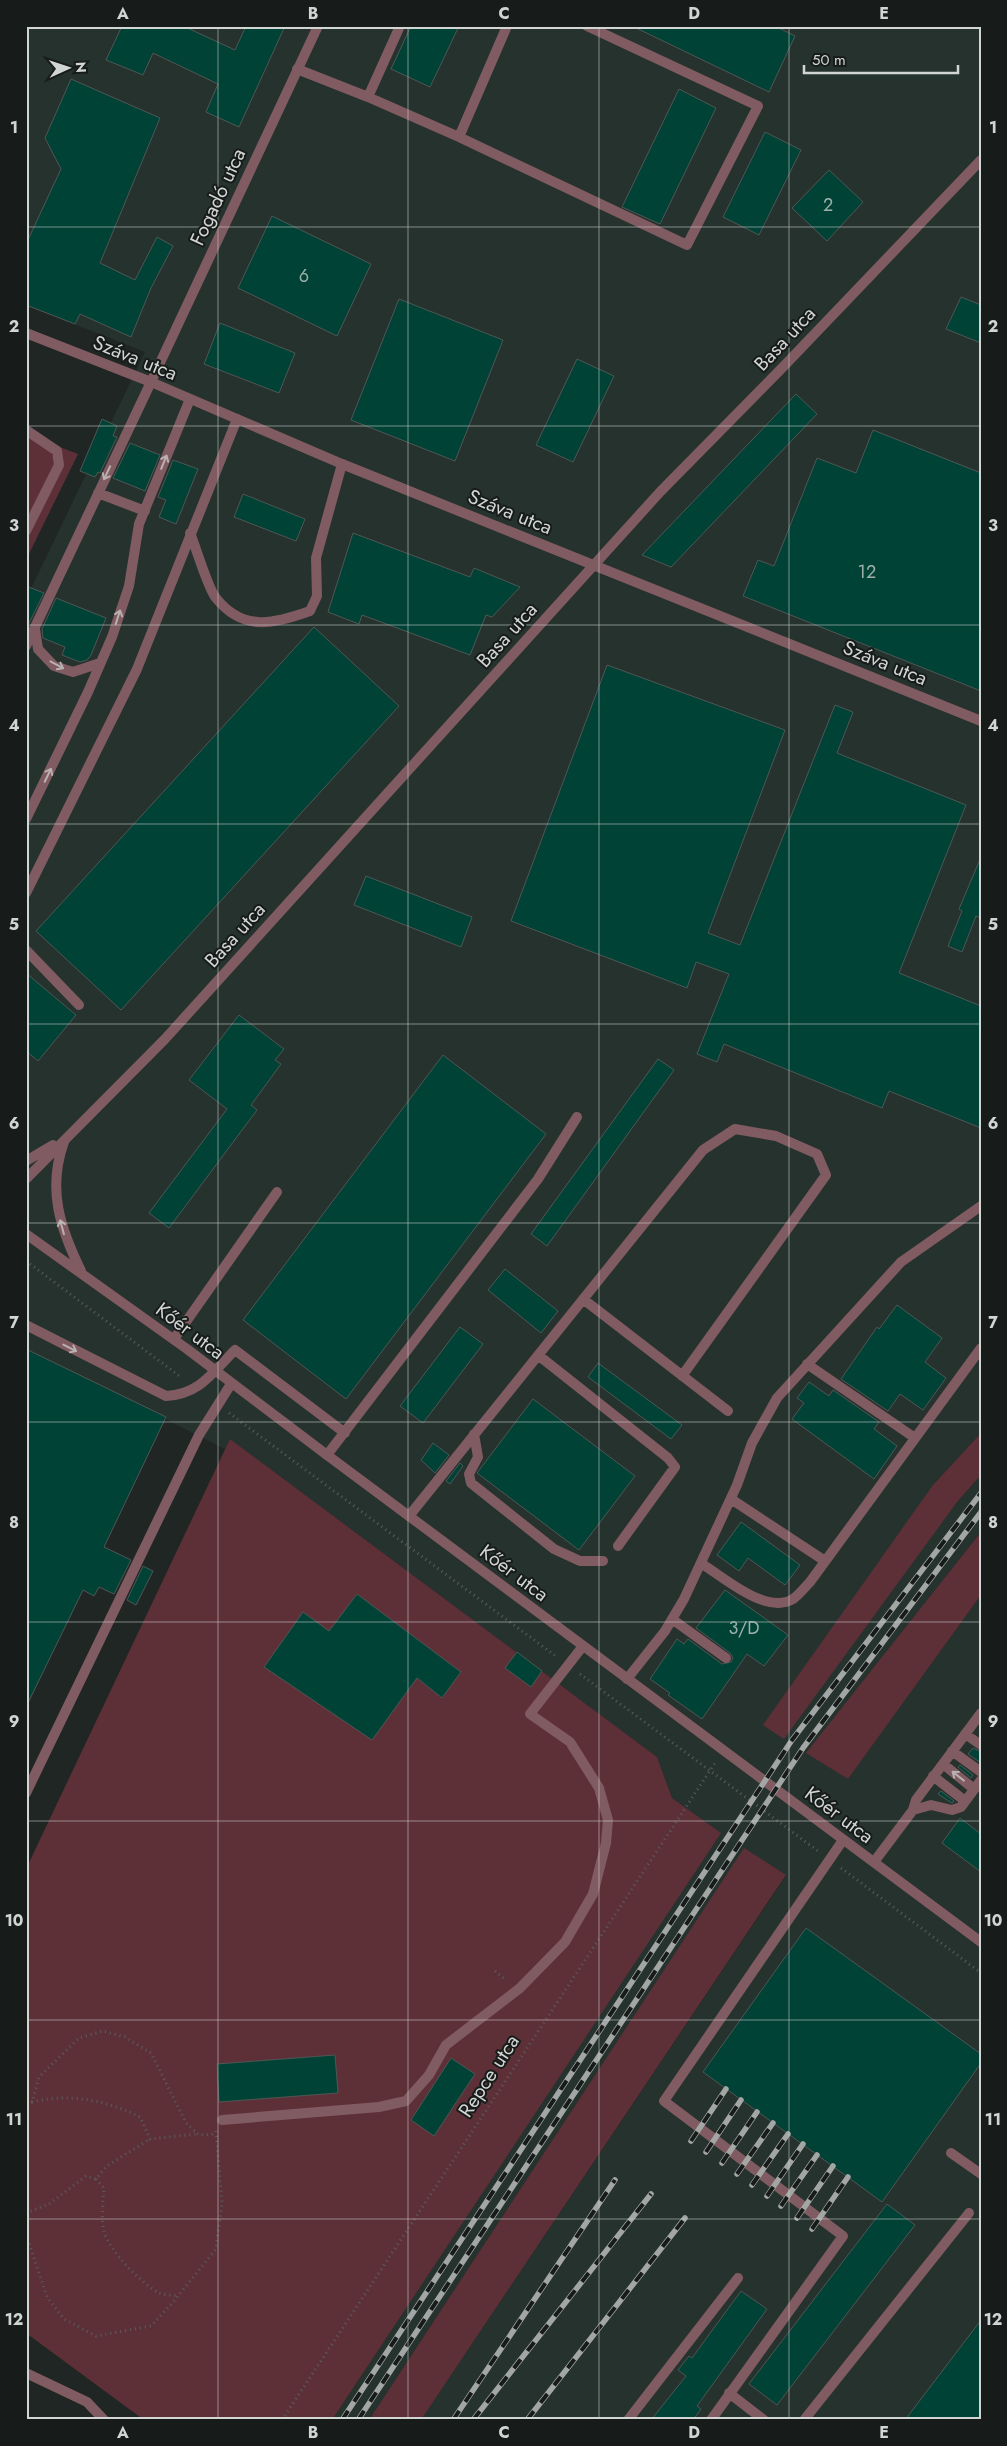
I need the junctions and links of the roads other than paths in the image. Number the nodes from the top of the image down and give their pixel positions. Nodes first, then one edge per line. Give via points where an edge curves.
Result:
1 (318, 26) edge
2 (400, 26) edge
3 (507, 26) edge
4 (587, 26) edge
5 (297, 69) junction
6 (368, 97) junction
7 (459, 136) junction
8 (981, 160) edge
9 (26, 333) edge
10 (151, 382) junction
11 (190, 399) junction
12 (237, 419) junction
13 (26, 430) edge
14 (342, 464) junction
15 (98, 493) junction
16 (145, 511) junction
17 (26, 531) edge
18 (190, 533) junction
19 (595, 564) junction
20 (35, 628) junction
21 (26, 646) edge
22 (100, 662) junction
23 (981, 721) edge
24 (26, 819) edge
25 (26, 893) edge
26 (26, 950) edge
27 (79, 1005) dead end
28 (577, 1117) dead end
29 (65, 1138) junction
30 (26, 1161) edge
31 (26, 1179) edge
32 (277, 1192) dead end
33 (981, 1206) edge
34 (26, 1234) edge
35 (81, 1272) junction
36 (583, 1299) junction
37 (26, 1325) edge
38 (174, 1339) junction
39 (981, 1348) edge
40 (538, 1355) junction
41 (807, 1364) junction
42 (214, 1370) junction
43 (682, 1376) junction
44 (231, 1384) junction
45 (728, 1411) dead end
46 (345, 1433) junction
47 (474, 1434) junction
48 (915, 1438) junction
49 (327, 1455) junction
50 (731, 1499) junction
51 (409, 1516) junction
52 (618, 1546) dead end
53 (603, 1561) dead end
54 (825, 1562) junction
55 (702, 1564) junction
56 (672, 1619) junction
57 (583, 1646) junction
58 (726, 1658) dead end
59 (627, 1679) junction
60 (979, 1719) edge
61 (965, 1734) junction
62 (981, 1745) edge
63 (952, 1751) junction
64 (943, 1764) junction
65 (981, 1772) edge
66 (933, 1776) junction
67 (978, 1785) edge
68 (26, 1793) edge
69 (965, 1801) junction
70 (913, 1810) junction
71 (843, 1840) junction
72 (874, 1862) junction
73 (981, 1942) edge
74 (222, 2120) dead end
75 (951, 2153) dead end
76 (981, 2174) edge
77 (969, 2214) dead end
78 (738, 2278) dead end
79 (26, 2373) edge
80 (729, 2393) junction
81 (104, 2420) edge
82 (628, 2420) edge
83 (711, 2420) edge
84 (764, 2420) edge
85 (804, 2420) edge

1 - 5 street, Fogadó utca
2 - 6 street
3 - 7 street
4 - 7 street via 758,106 687,245
5 - 6 street
5 - 10 street, Fogadó utca
6 - 7 street
8 - 19 street, Basa utca via 660,492
9 - 10 street, Száva utca
10 - 11 street, Száva utca
10 -> 15 street, Fogadó utca
11 - 12 street, Száva utca
16 -> 11 street
12 - 14 street, Száva utca
12 - 18 street
13 - 17 street via 57,451 58,465
14 - 18 street via 316,558 317,596 310,610 280,622 243,621 215,598
14 - 19 street, Száva utca
15 - 16 street
15 - 20 street, Fogadó utca
22 -> 16 street via 129,586
18 - 25 street via 137,669
19 - 23 street, Száva utca
19 - 29 street, Basa utca via 165,1039
20 - 21 street, Fogadó utca
20 -> 22 street via 38,649 54,666 74,672
24 -> 22 street
26 - 27 street
28 - 46 street via 538,1179
29 - 30 street, Basa utca
29 - 31 street, Basa utca
35 -> 29 street via 65,1238 55,1185 56,1162
32 - 38 street
33 - 41 street via 901,1262
34 - 35 street, Kőér utca
35 - 38 street, Kőér utca
36 - 40 street
36 - 43 street
36 - 43 street via 703,1150 734,1129 776,1136 817,1154 826,1175
37 -> 42 street via 166,1396 196,1389
38 - 42 street, Kőér utca
39 - 48 street
40 - 47 street
40 - 52 street via 668,1458 675,1467
41 - 48 street
41 - 50 street via 777,1398 752,1444
42 - 44 street, Kőér utca
42 - 46 street via 235,1350
43 - 45 street
44 - 49 street, Kőér utca
44 - 68 street via 199,1435
46 - 49 street
47 - 51 street
47 - 53 street via 478,1456 469,1474 471,1484 554,1549 580,1561
48 - 54 street
49 - 51 street, Kőér utca
50 - 54 street
50 - 55 street
51 - 57 street, Kőér utca
54 - 55 street via 793,1598 776,1604 758,1600
55 - 56 street
56 - 58 street
56 - 59 street
57 - 59 street, Kőér utca
57 - 74 street via 530,1714 570,1742 599,1788 608,1820 593,1894 565,1942 520,1988 446,2045 429,2075 406,2101 380,2107
59 - 71 street, Kőér utca
60 - 61 street
61 - 62 street
61 - 63 street
63 - 64 street
63 - 65 street
64 - 66 street
67 -> 64 street
66 - 69 street
66 - 70 street
67 - 69 street
69 - 70 street via 961,1807 952,1810 931,1804
70 - 72 street
71 - 72 street, Kőér utca
71 - 80 street via 664,2102 843,2236
72 - 73 street, Kőér utca
75 - 76 street
77 - 85 street
78 - 82 street
79 - 81 street via 87,2402
80 - 83 street
80 - 84 street

